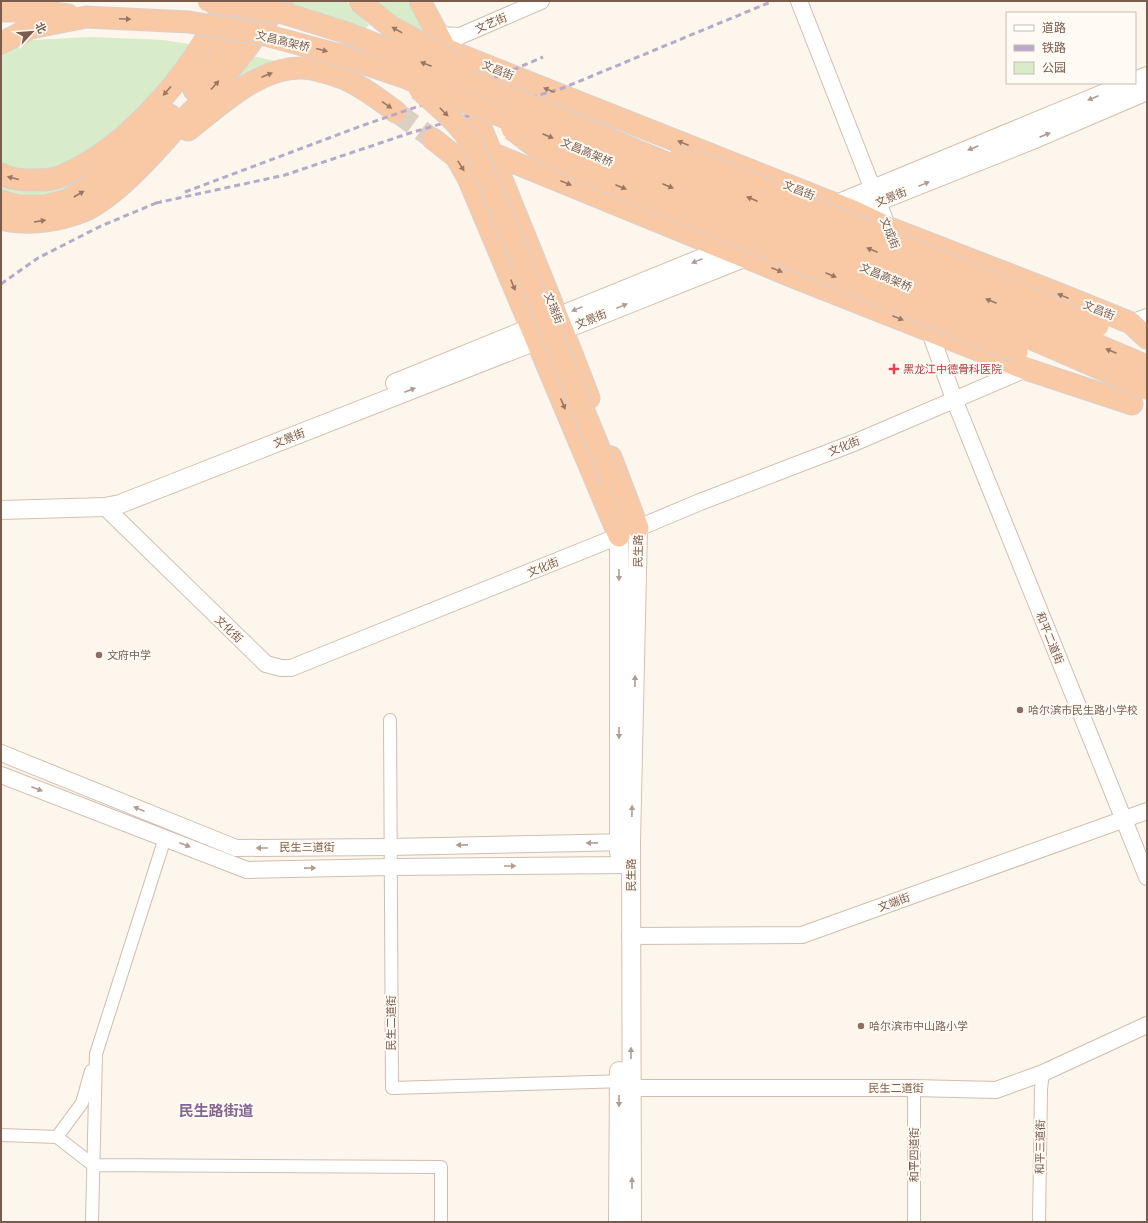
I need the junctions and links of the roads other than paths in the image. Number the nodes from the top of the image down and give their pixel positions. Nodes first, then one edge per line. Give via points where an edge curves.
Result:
1 (208, 1) edge
2 (228, 1) edge
3 (250, 1) edge
4 (282, 1) edge
5 (359, 1) edge
6 (420, 1) edge
7 (541, 1) edge
8 (799, 1) edge
9 (1, 11) edge
10 (86, 17) junction
11 (442, 42) junction
12 (1, 43) edge
13 (1147, 76) edge
14 (404, 77) junction
15 (1136, 81) edge
16 (1127, 84) edge
17 (489, 88) junction
18 (1147, 92) edge
19 (396, 112) tunnel mouth
20 (490, 112) junction
21 (432, 140) tunnel mouth
22 (491, 152) junction
23 (642, 153) junction
24 (145, 163) junction
25 (1, 174) edge
26 (875, 196) junction
27 (1, 201) edge
28 (844, 208) junction
29 (1, 219) edge
30 (887, 227) junction
31 (726, 249) junction
32 (746, 257) junction
33 (1139, 320) edge
34 (560, 323) junction
35 (930, 331) junction
36 (533, 334) junction
37 (1147, 338) edge
38 (1147, 345) edge
39 (1021, 361) junction
40 (1147, 366) edge
41 (1147, 390) edge
42 (954, 399) junction
43 (1140, 408) edge
44 (1, 500) edge
45 (105, 506) junction
46 (1, 510) edge
47 (638, 528) junction
48 (619, 536) junction
49 (390, 720) dead end
50 (1, 753) edge
51 (1, 775) edge
52 (1147, 811) edge
53 (1124, 820) junction
54 (165, 838) junction
55 (625, 842) junction
56 (391, 847) junction
57 (625, 866) junction
58 (390, 867) junction
59 (1147, 877) edge
60 (630, 936) junction
61 (1147, 1025) edge
62 (96, 1054) junction
63 (1043, 1073) junction
64 (627, 1083) junction
65 (914, 1088) junction
66 (1, 1136) edge
67 (57, 1137) junction
68 (93, 1165) junction
69 (92, 1222) edge
70 (441, 1222) edge
71 (618, 1222) edge
72 (632, 1222) edge
73 (914, 1222) edge
74 (1039, 1222) edge

17 -> 1 highway, 文昌高架桥, bridge via 344,32 283,13
2 -> 25 highway via 200,49 177,79 146,115 103,153 53,179 20,180
27 -> 3 highway via 19,206 45,206 67,200 113,171 186,99 219,59
24 -> 4 highway via 232,68
17 -> 5 highway, bridge via 434,50 390,26
6 - 11 highway
7 - 11 street, 文艺街
8 - 26 street, 文成街
9 - 10 highway, 文昌高架桥 via 38,11
10 - 12 highway via 32,28
10 -> 14 highway, 文昌高架桥, bridge via 189,22 265,35 336,54
11 - 22 highway, 文瑞街 via 466,90
28 -> 11 highway, 文昌街
13 - 15 main road
14 - 20 highway, 文昌高架桥, bridge
14 -> 48 highway, bridge via 455,123 474,148 612,479 621,510
16 -> 26 main road, 文景街
17 - 23 highway, 文昌高架桥, bridge
26 -> 18 main road, 文景街 via 1030,141
24 -> 19 highway via 236,93 278,71 301,68 324,72 346,80
20 -> 39 highway, bridge via 537,148 577,168
20 -> 41 highway, 文昌高架桥, bridge via 1007,328
21 -> 36 highway via 456,158 468,178
22 -> 31 highway
22 - 34 highway, 文瑞街
23 - 38 highway, 文昌街, bridge via 708,165
40 -> 23 highway, 文昌高架桥, bridge
29 -> 24 highway via 11,222 32,222 62,218 84,210 107,196
26 - 28 main road, 文景街
26 - 30 street, 文成街
28 - 30 highway, 文昌街
28 - 31 main road, 文景街
28 - 32 main road, 文景街
33 -> 30 highway, 文昌街 via 1057,293
30 - 35 street, 文成街
31 - 32 highway
31 -> 34 main road, 文景街
34 -> 32 main road, 文景街
32 -> 35 highway
33 - 37 highway, 文昌街
34 - 36 main road, 文景街
34 - 47 highway, 文瑞街
35 - 39 highway
35 - 42 street, 文成街
36 - 44 main road, 文景街 via 126,492 113,496
45 -> 36 main road, 文景街 via 120,504
36 -> 48 highway
39 - 42 street, 文化街
39 - 43 highway
42 - 47 street, 文化街 via 856,442
42 - 53 street, 和平二道街
45 - 46 main road, 文景街
45 - 48 street, 文化街 via 266,664 281,668 290,668
47 - 48 street, 文化街
55 -> 47 main road, 民生路
48 -> 55 main road, 民生路
49 - 56 street, 民生二道街
56 -> 50 street, 民生三道街 via 236,848
51 -> 54 street, 民生三道街
52 - 53 street, 文端街
53 - 59 street, 和平二道街
53 - 60 street, 文端街 via 802,935
54 -> 58 street, 民生三道街 via 247,870
54 - 62 street
55 -> 56 street, 民生三道街
55 - 57 main road, 民生路
56 - 58 street, 民生二道街
58 -> 57 street, 民生三道街
57 - 60 main road, 民生路
57 - 64 main road, 民生路
58 - 64 street, 民生二道街 via 392,1088
64 -> 60 main road, 民生路
61 - 63 street, 民生二道街
62 - 67 street via 82,1103
62 - 68 street
63 - 65 street, 民生二道街 via 996,1090
63 - 74 street, 和平三道街
64 - 65 street, 民生二道街
64 -> 71 main road, 民生路
72 -> 64 main road, 民生路
65 - 73 street, 和平四道街
66 - 67 street
67 - 68 street
68 - 69 street
68 - 70 street via 441,1167

